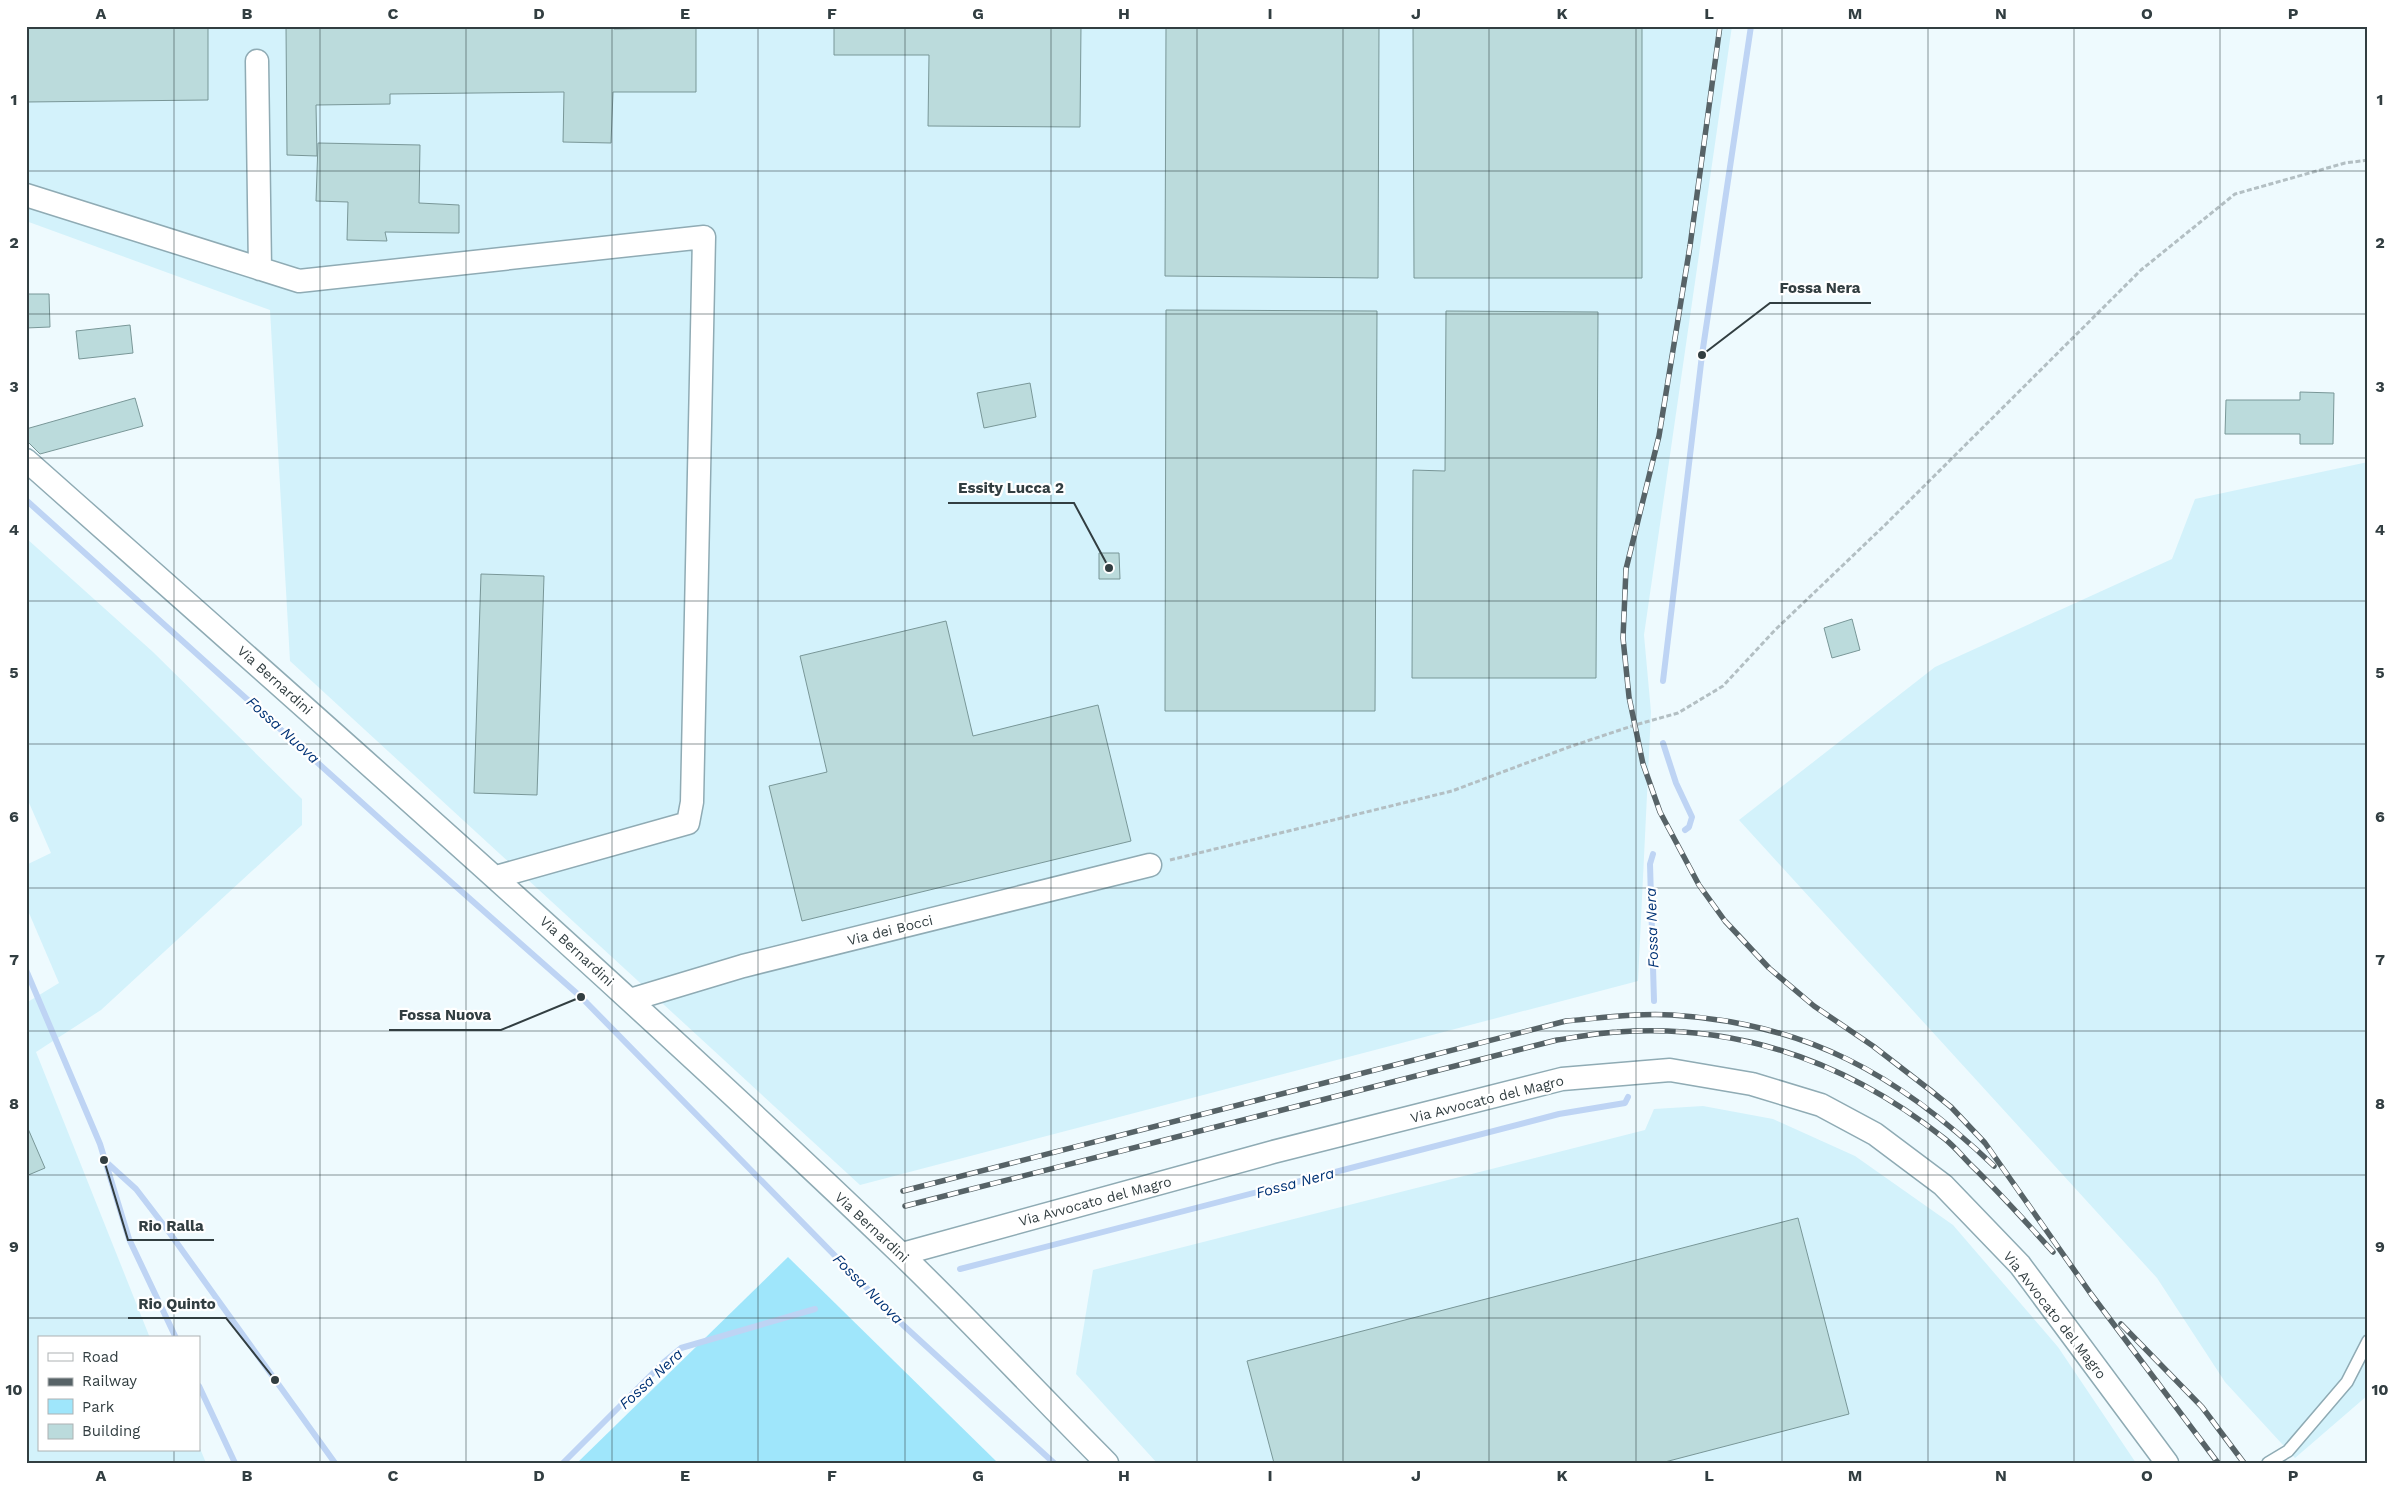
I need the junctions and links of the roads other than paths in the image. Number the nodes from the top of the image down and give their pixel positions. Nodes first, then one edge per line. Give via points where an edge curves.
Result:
1 (258, 62) dead end
2 (26, 195) edge
3 (260, 268) junction
4 (26, 460) edge
5 (1150, 865) road end
6 (496, 877) junction
7 (630, 1000) junction
8 (902, 1254) junction
9 (2368, 1341) edge
10 (1107, 1463) edge
11 (2167, 1463) edge
12 (2268, 1463) edge

1 - 3 street
2 - 3 street
3 - 6 street via 299,281 704,236 692,802 688,823
4 - 6 street, Via Bernardini
5 - 7 street, Via dei Bocci via 743,966
6 - 7 street, Via Bernardini
7 - 8 street, Via Bernardini
8 - 10 street, Via Bernardini
8 - 11 street, Via Avvocato del Magro via 1264,1155 1562,1079 1670,1070 1752,1084 1821,1105 1867,1130 1943,1185 2020,1265
9 - 12 lane via 2347,1382 2288,1450

